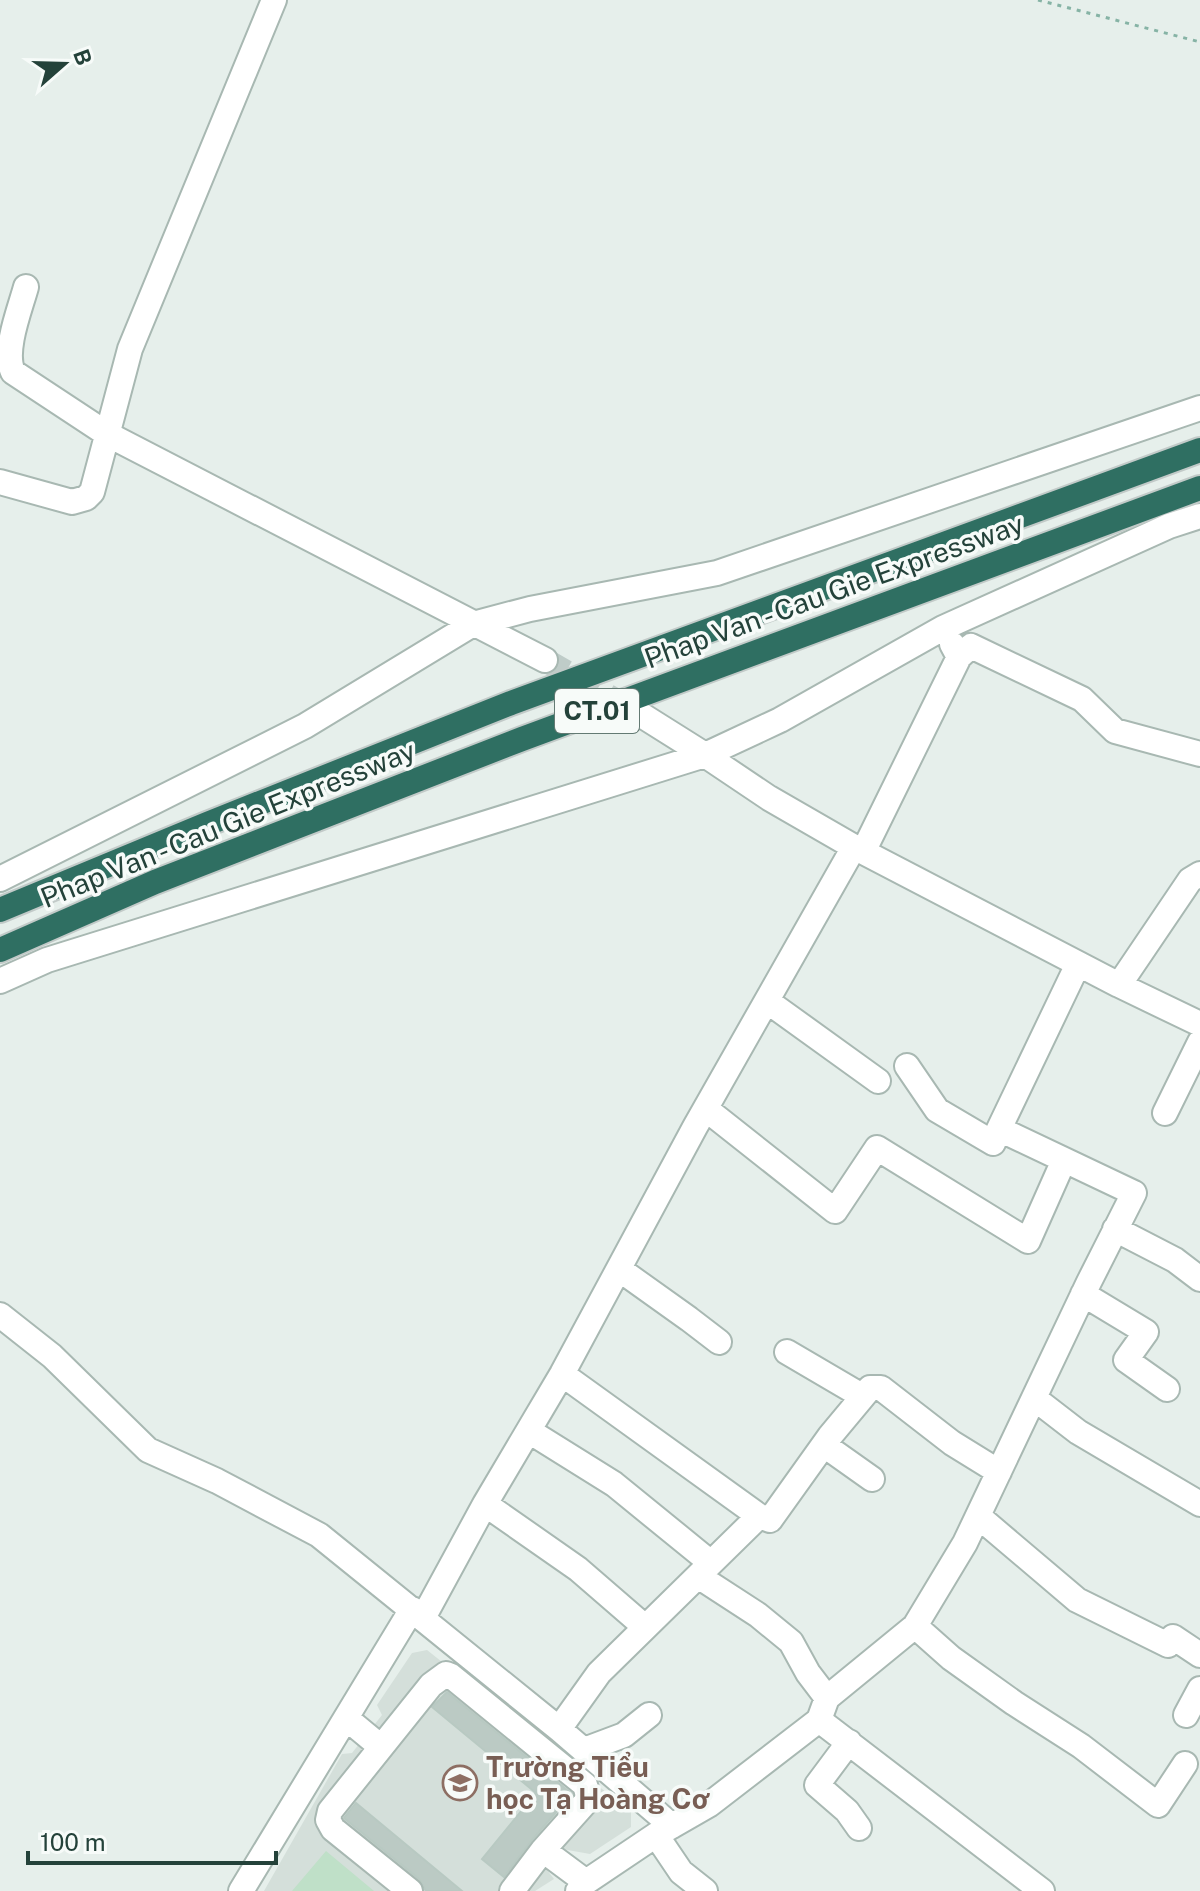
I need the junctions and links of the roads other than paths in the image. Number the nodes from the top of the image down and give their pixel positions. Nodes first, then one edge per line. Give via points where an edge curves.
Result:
1 (274, 0) edge
2 (26, 287) dead end
3 (1200, 408) edge
4 (107, 434) junction
5 (1200, 450) edge
6 (0, 482) edge
7 (1200, 488) edge
8 (1200, 516) edge
9 (473, 624) junction
10 (943, 628) junction
11 (959, 657) junction
12 (545, 660) tunnel mouth
13 (643, 716) tunnel mouth
14 (1200, 754) edge
15 (705, 755) junction
16 (858, 850) junction
17 (1200, 874) edge
18 (0, 879) edge
19 (0, 910) edge
20 (0, 950) edge
21 (1078, 964) junction
22 (0, 981) edge
23 (1119, 985) junction
24 (767, 1001) junction
25 (1200, 1024) edge
26 (1197, 1055) edge
27 (907, 1066) dead end
28 (878, 1081) dead end
29 (706, 1109) junction
30 (1165, 1113) dead end
31 (999, 1129) junction
32 (1064, 1160) junction
33 (1115, 1229) junction
34 (619, 1269) junction
35 (1200, 1279) edge
36 (1083, 1294) junction
37 (0, 1315) edge
38 (719, 1342) dead end
39 (787, 1352) dead end
40 (562, 1374) junction
41 (1167, 1389) dead end
42 (862, 1396) junction
43 (1034, 1398) junction
44 (529, 1431) junction
45 (824, 1445) junction
46 (999, 1472) junction
47 (872, 1479) dead end
48 (485, 1504) junction
49 (1200, 1504) edge
50 (759, 1516) junction
51 (978, 1516) junction
52 (704, 1569) junction
53 (418, 1614) junction
54 (915, 1626) junction
55 (645, 1627) junction
56 (1200, 1655) edge
57 (1200, 1689) edge
58 (823, 1709) junction
59 (649, 1715) dead end
60 (1186, 1715) dead end
61 (346, 1718) junction
62 (559, 1729) junction
63 (849, 1742) junction
64 (381, 1747) junction
65 (584, 1750) junction
66 (1185, 1764) dead end
67 (859, 1828) dead end
68 (664, 1830) junction
69 (543, 1850) junction
70 (582, 1886) edge
71 (241, 1891) edge
72 (410, 1891) edge
73 (512, 1891) edge
74 (705, 1891) edge
75 (1042, 1891) edge

1 - 4 street via 130,349
2 - 4 street via 10,349 13,372
3 - 9 street via 717,573
4 - 6 street via 92,492 80,501
4 - 9 street
5 - 19 highway, Phap Van - Cau Gie Expressway / CT.01 via 511,703
7 - 20 highway, Phap Van - Cau Gie Expressway / CT.01 via 522,739 155,882
8 - 10 street
9 - 12 street
9 - 18 street via 305,726
10 - 11 street
10 - 15 street via 780,720
11 - 14 street via 971,646 1082,699 1115,731
11 - 16 street
13 - 15 street
15 - 16 street
15 - 22 street via 47,960
16 - 21 street
16 - 24 street
17 - 23 street via 1190,880
21 - 23 street
21 - 31 street
23 - 25 street
24 - 28 street
24 - 29 street
26 - 30 street
27 - 31 street via 937,1110 993,1143
29 - 32 street via 835,1211 877,1148 1028,1241
29 - 34 street
31 - 32 street
32 - 33 street via 1134,1193
33 - 35 street
33 - 36 street
34 - 38 street
34 - 40 street
36 - 41 street via 1146,1332 1126,1360
36 - 43 street
37 - 53 street via 52,1356 148,1450 319,1535
39 - 42 street
40 - 44 street
40 - 50 street
42 - 45 street
42 - 46 street via 870,1388 881,1388
43 - 46 street
43 - 49 street via 1078,1432
44 - 48 street
44 - 52 street via 614,1484
45 - 47 street
45 - 50 street via 770,1520
46 - 51 street
48 - 53 street
48 - 55 street via 578,1569
50 - 52 street
51 - 54 street
51 - 56 street via 1077,1600 1168,1645 1173,1637
52 - 55 street
52 - 58 street via 791,1642
53 - 61 street
53 - 62 street
54 - 58 street
54 - 66 street via 951,1658 1158,1805
55 - 62 street via 599,1673
57 - 60 street
58 - 63 street
58 - 68 street via 710,1804
59 - 65 street via 624,1735
61 - 64 street
61 - 71 street
62 - 65 street
63 - 67 street via 817,1785
63 - 75 street
64 - 69 street via 431,1685 441,1676 451,1676 585,1785 585,1803
64 - 72 street via 328,1820
65 - 68 street
68 - 70 street
68 - 74 street via 681,1872
69 - 70 street
69 - 73 street

